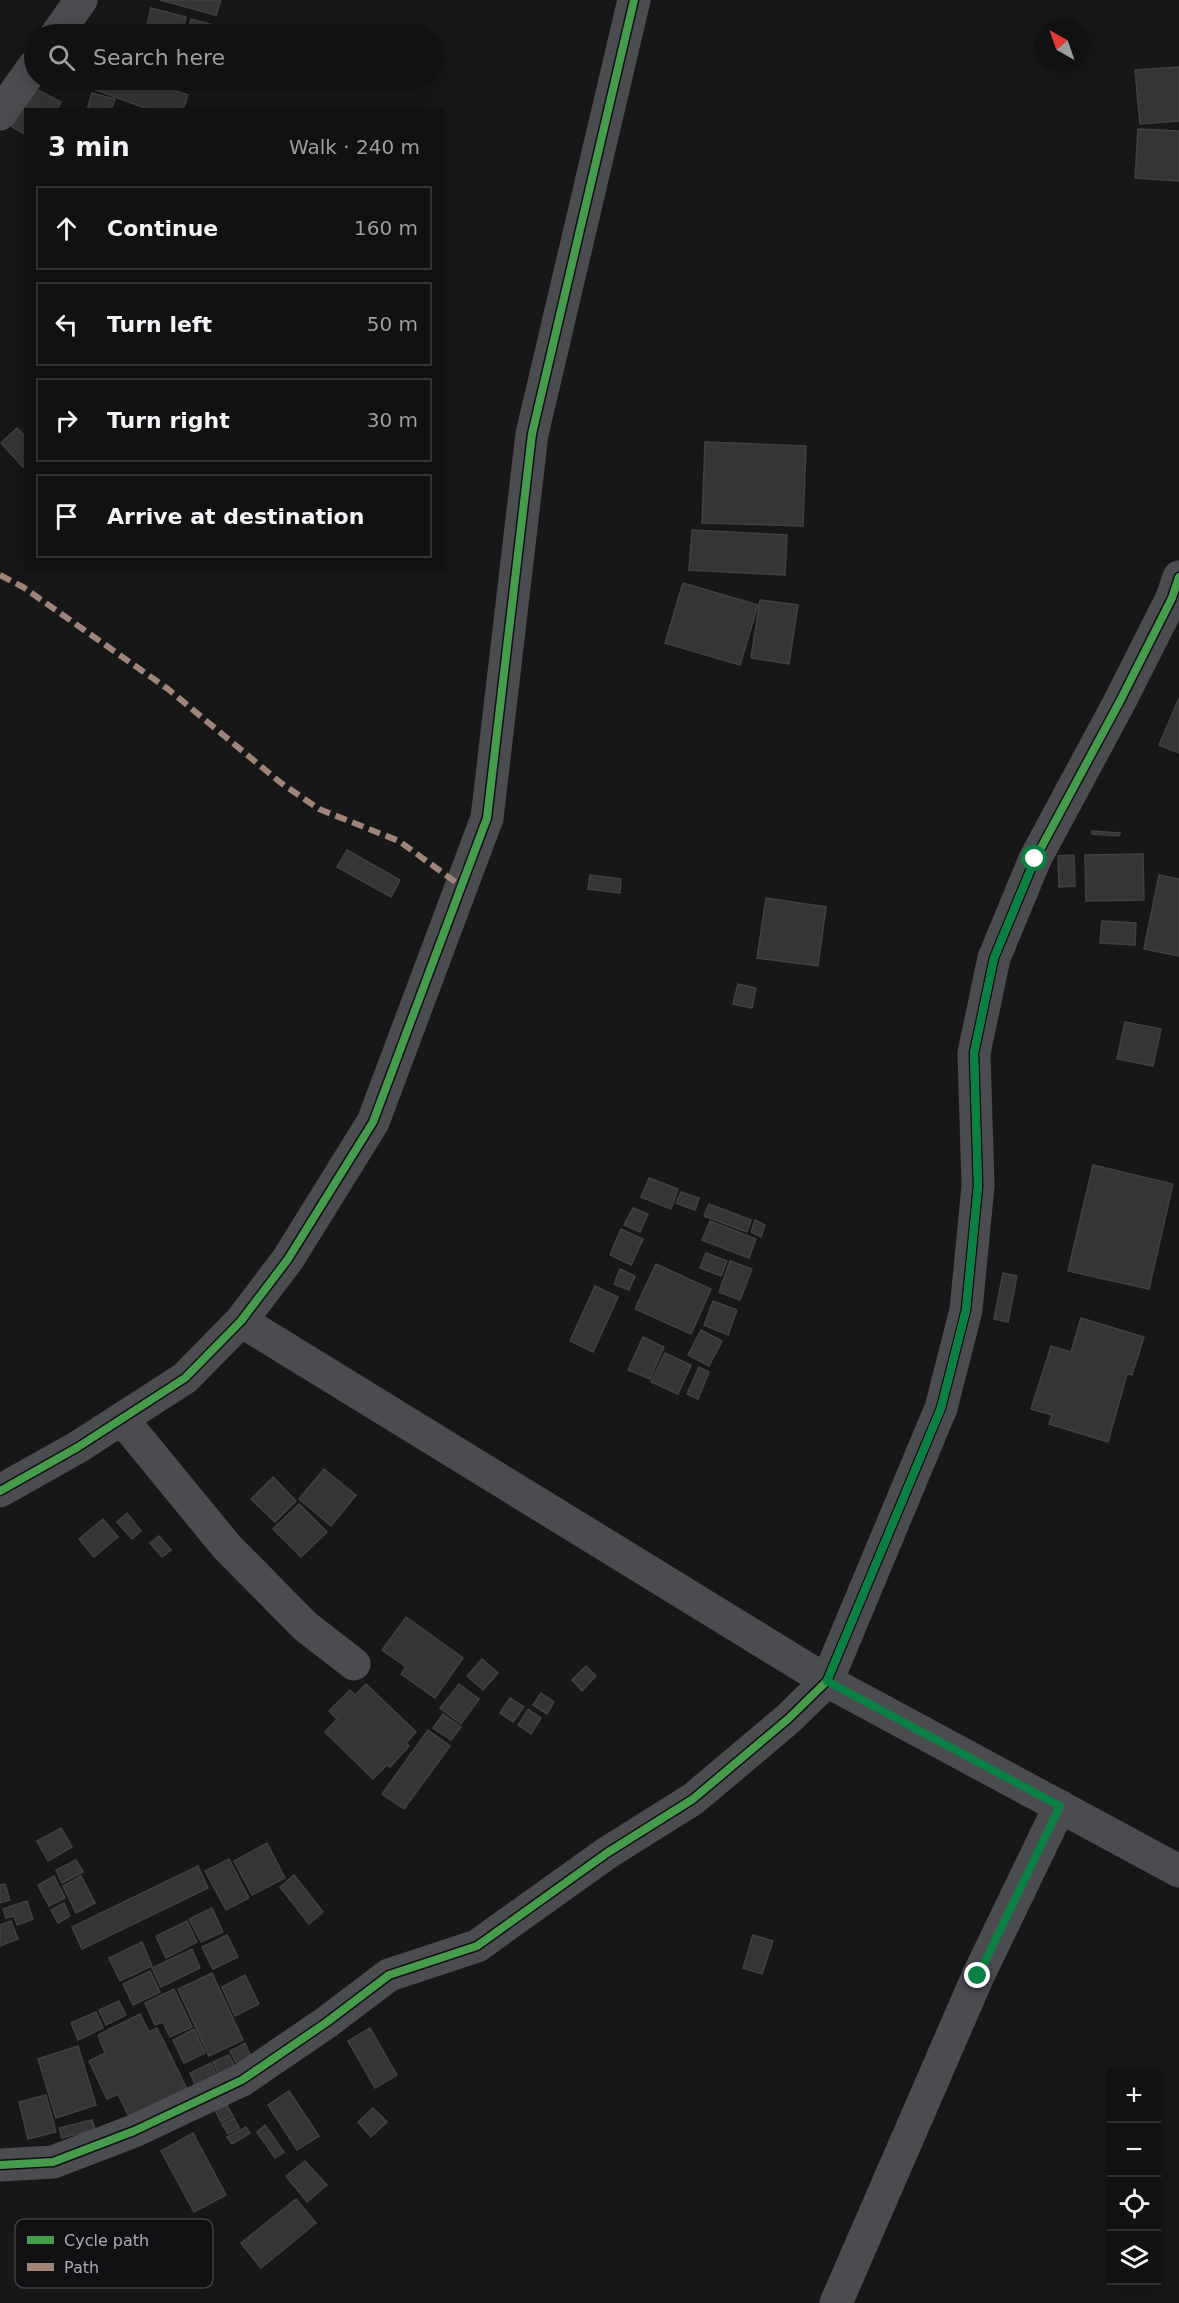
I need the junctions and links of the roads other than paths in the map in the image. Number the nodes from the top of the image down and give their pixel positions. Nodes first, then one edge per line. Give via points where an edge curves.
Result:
1 (81, 0) edge
2 (634, 0) edge
3 (64, 24) edge
4 (24, 80) edge
5 (0, 114) edge
6 (1179, 577) edge
7 (241, 1321) junction
8 (122, 1419) junction
9 (0, 1491) edge
10 (354, 1664) dead end
11 (827, 1681) junction
12 (1060, 1806) junction
13 (1179, 1870) edge
14 (0, 2165) edge
15 (836, 2303) edge

1 - 3 street
2 - 7 street via 532,434 487,818 373,1122 288,1259
4 - 5 street
6 - 11 street via 1120,700 1035,859 994,958 974,1053 978,1186 966,1310 941,1408
7 - 8 street via 185,1378
7 - 11 street
8 - 9 street
8 - 10 street via 227,1547 305,1626
11 - 12 street
11 - 14 street via 693,1799 607,1853 477,1946 389,1976 242,2080 134,2131 52,2162
12 - 13 street
12 - 15 street via 978,1976

